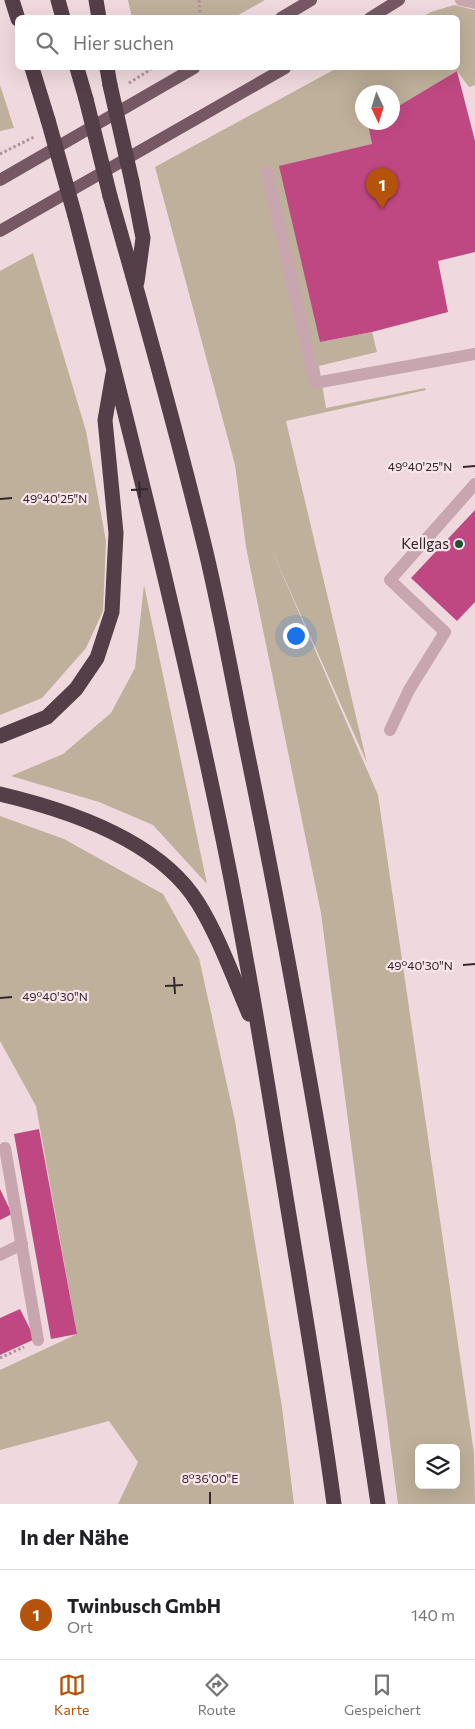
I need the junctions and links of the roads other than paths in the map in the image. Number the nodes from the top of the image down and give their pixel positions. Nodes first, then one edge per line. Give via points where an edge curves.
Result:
1 (12, 0) edge
2 (58, 0) edge
3 (96, 0) edge
4 (311, 0) edge
5 (400, 0) edge
6 (461, 0) edge
7 (475, 3) edge
8 (17, 15) edge
9 (62, 15) edge
10 (98, 15) edge
11 (286, 15) edge
12 (375, 15) edge
13 (33, 70) edge
14 (78, 70) edge
15 (107, 70) edge
16 (191, 70) edge
17 (282, 70) edge
18 (267, 172) dead end
19 (0, 180) edge
20 (0, 231) edge
21 (137, 288) junction
22 (475, 354) edge
23 (114, 368) junction
24 (475, 484) edge
25 (390, 730) dead end
26 (0, 736) edge
27 (0, 794) edge
28 (260, 1036) junction
29 (5, 1148) dead end
30 (22, 1244) junction
31 (0, 1254) edge
32 (38, 1340) road end
33 (334, 1504) edge
34 (378, 1504) edge

1 - 8 highway
2 - 9 highway
3 - 10 highway
4 - 11 main road
5 - 12 main road
6 - 7 street
13 - 23 highway, bridge
14 - 21 highway, bridge
15 - 21 highway, bridge via 143,238
16 - 19 main road
17 - 20 main road
18 - 22 street via 315,383
21 - 34 highway via 206,554 262,824 313,1097
23 - 26 highway via 105,420 116,532 112,612 97,658 76,689 47,718
23 - 28 highway via 187,671 224,843
24 - 25 street via 390,580 446,632 409,690
27 - 28 highway via 87,821 173,871 198,903
28 - 33 highway
29 - 30 street
30 - 31 street
30 - 32 street

